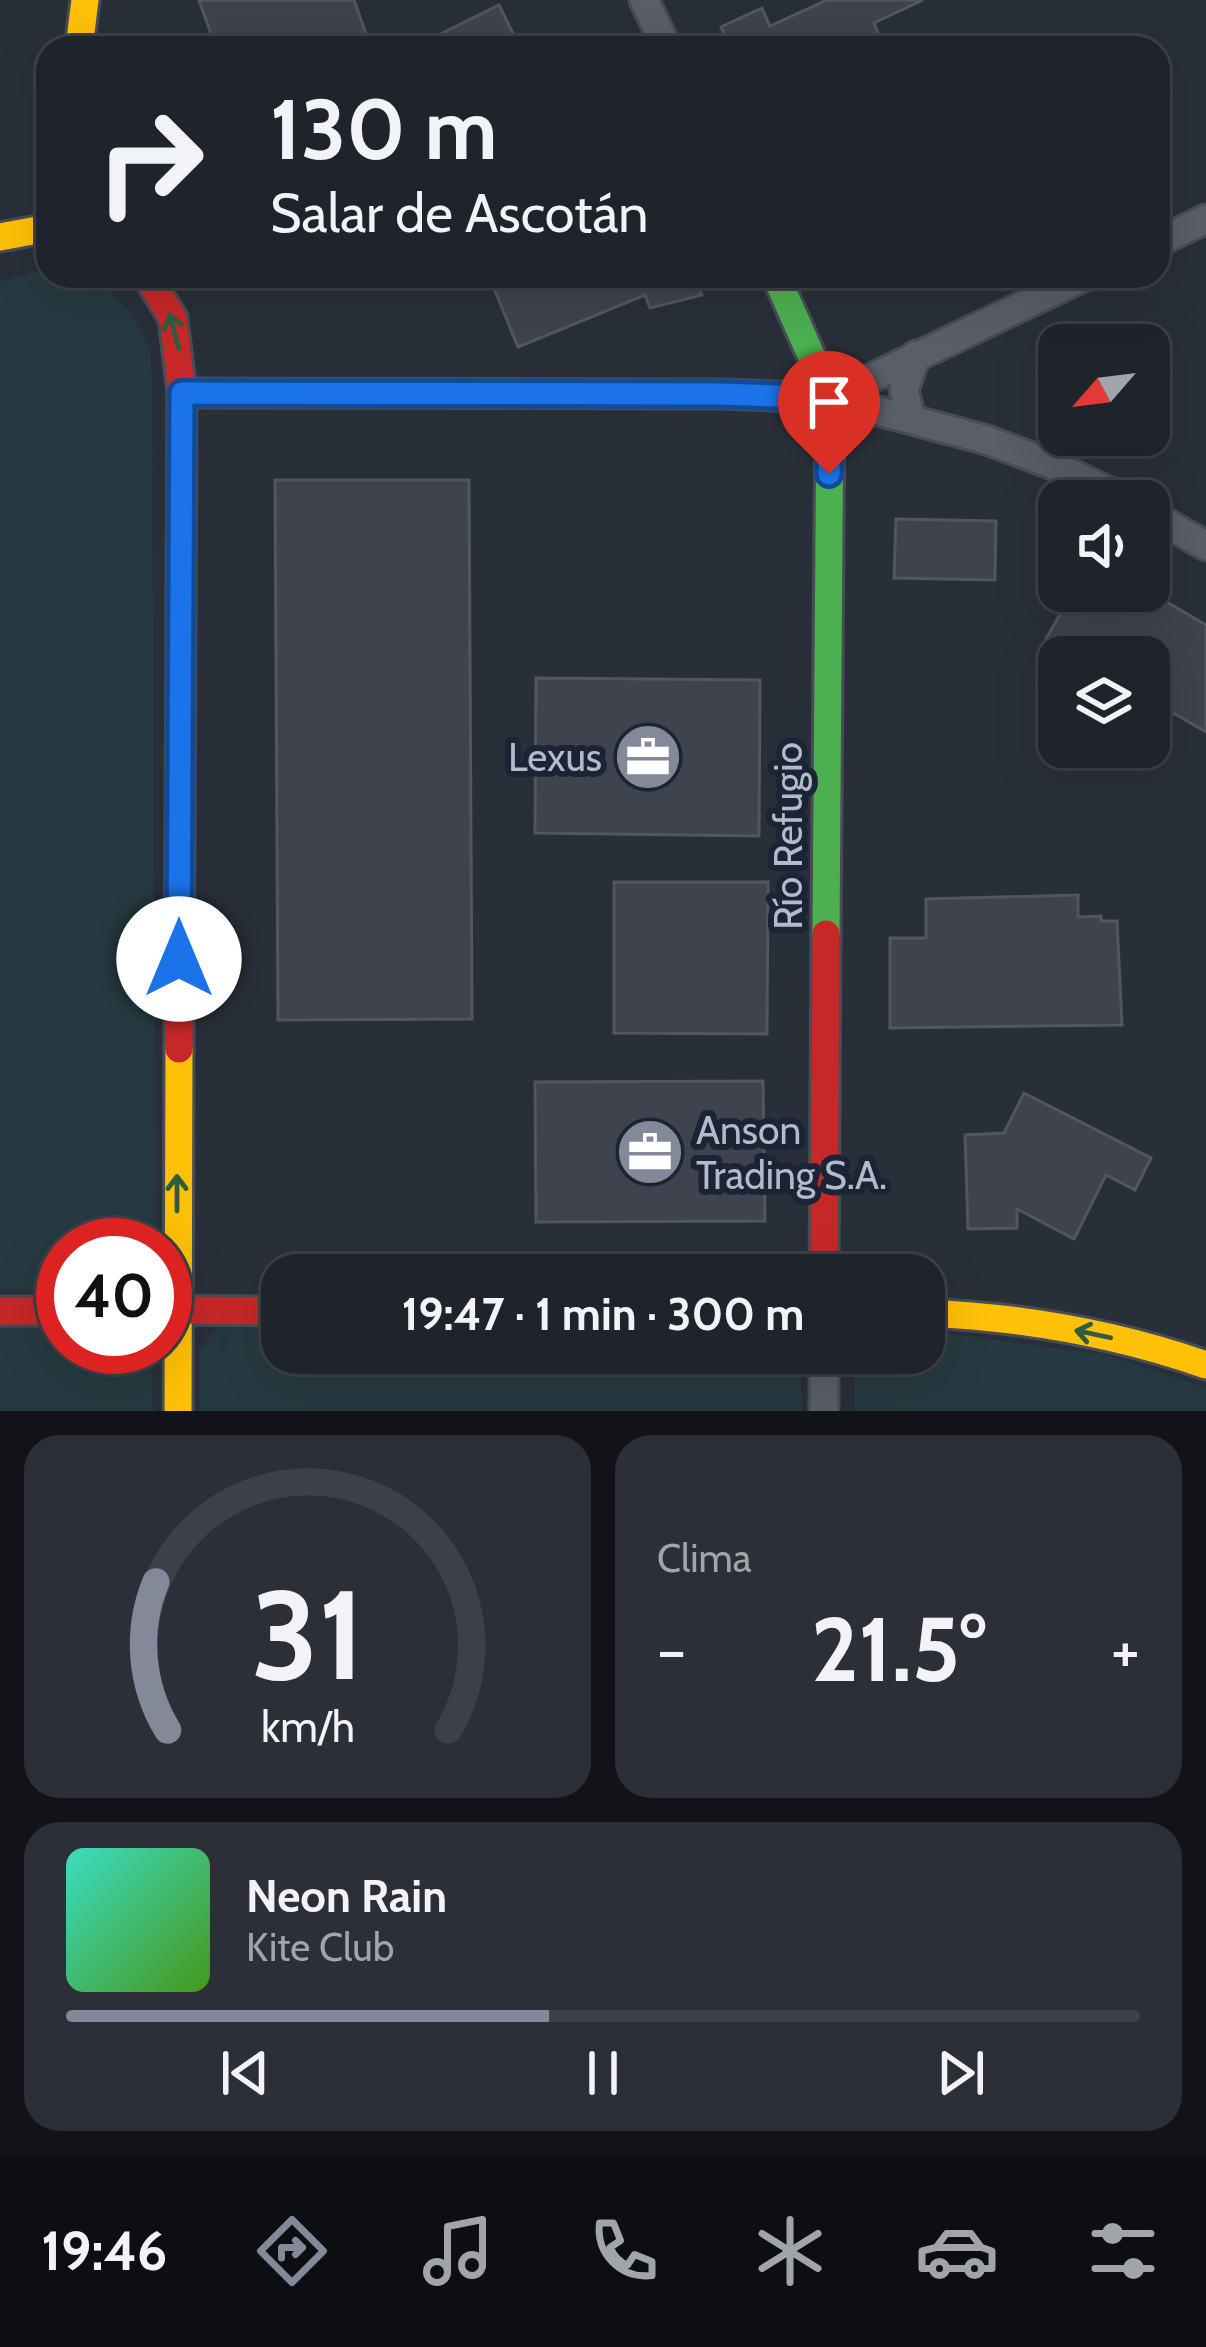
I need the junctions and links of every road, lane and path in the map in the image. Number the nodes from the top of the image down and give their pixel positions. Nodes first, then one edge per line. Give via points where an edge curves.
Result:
1 (85, 0) edge
2 (644, 0) edge
3 (80, 36) edge
4 (661, 36) edge
5 (1206, 219) edge
6 (36, 230) edge
7 (1170, 236) edge
8 (0, 237) edge
9 (154, 288) edge
10 (781, 288) edge
11 (1059, 288) edge
12 (916, 355) junction
13 (182, 393) junction
14 (830, 398) junction
15 (910, 419) junction
16 (1086, 480) edge
17 (1170, 525) edge
18 (1206, 546) edge
19 (172, 1218) edge
20 (824, 1254) edge
21 (36, 1310) edge
22 (192, 1310) edge
23 (0, 1311) edge
24 (261, 1311) edge
25 (945, 1313) edge
26 (1206, 1365) edge
27 (175, 1374) edge
28 (824, 1374) edge
29 (178, 1411) edge
30 (824, 1411) edge

1 - 3 street
2 - 4 street
5 - 7 street
6 - 8 street
13 -> 9 street via 173,318
10 - 14 street
11 - 12 street
12 - 14 street
12 - 15 street via 904,390
13 - 14 street
19 -> 13 street
14 - 15 street
14 - 20 street, Río Refugio
15 - 16 street
17 - 18 street
21 - 23 street
22 - 24 street
26 -> 25 street via 1054,1325
27 - 29 street
28 - 30 street

